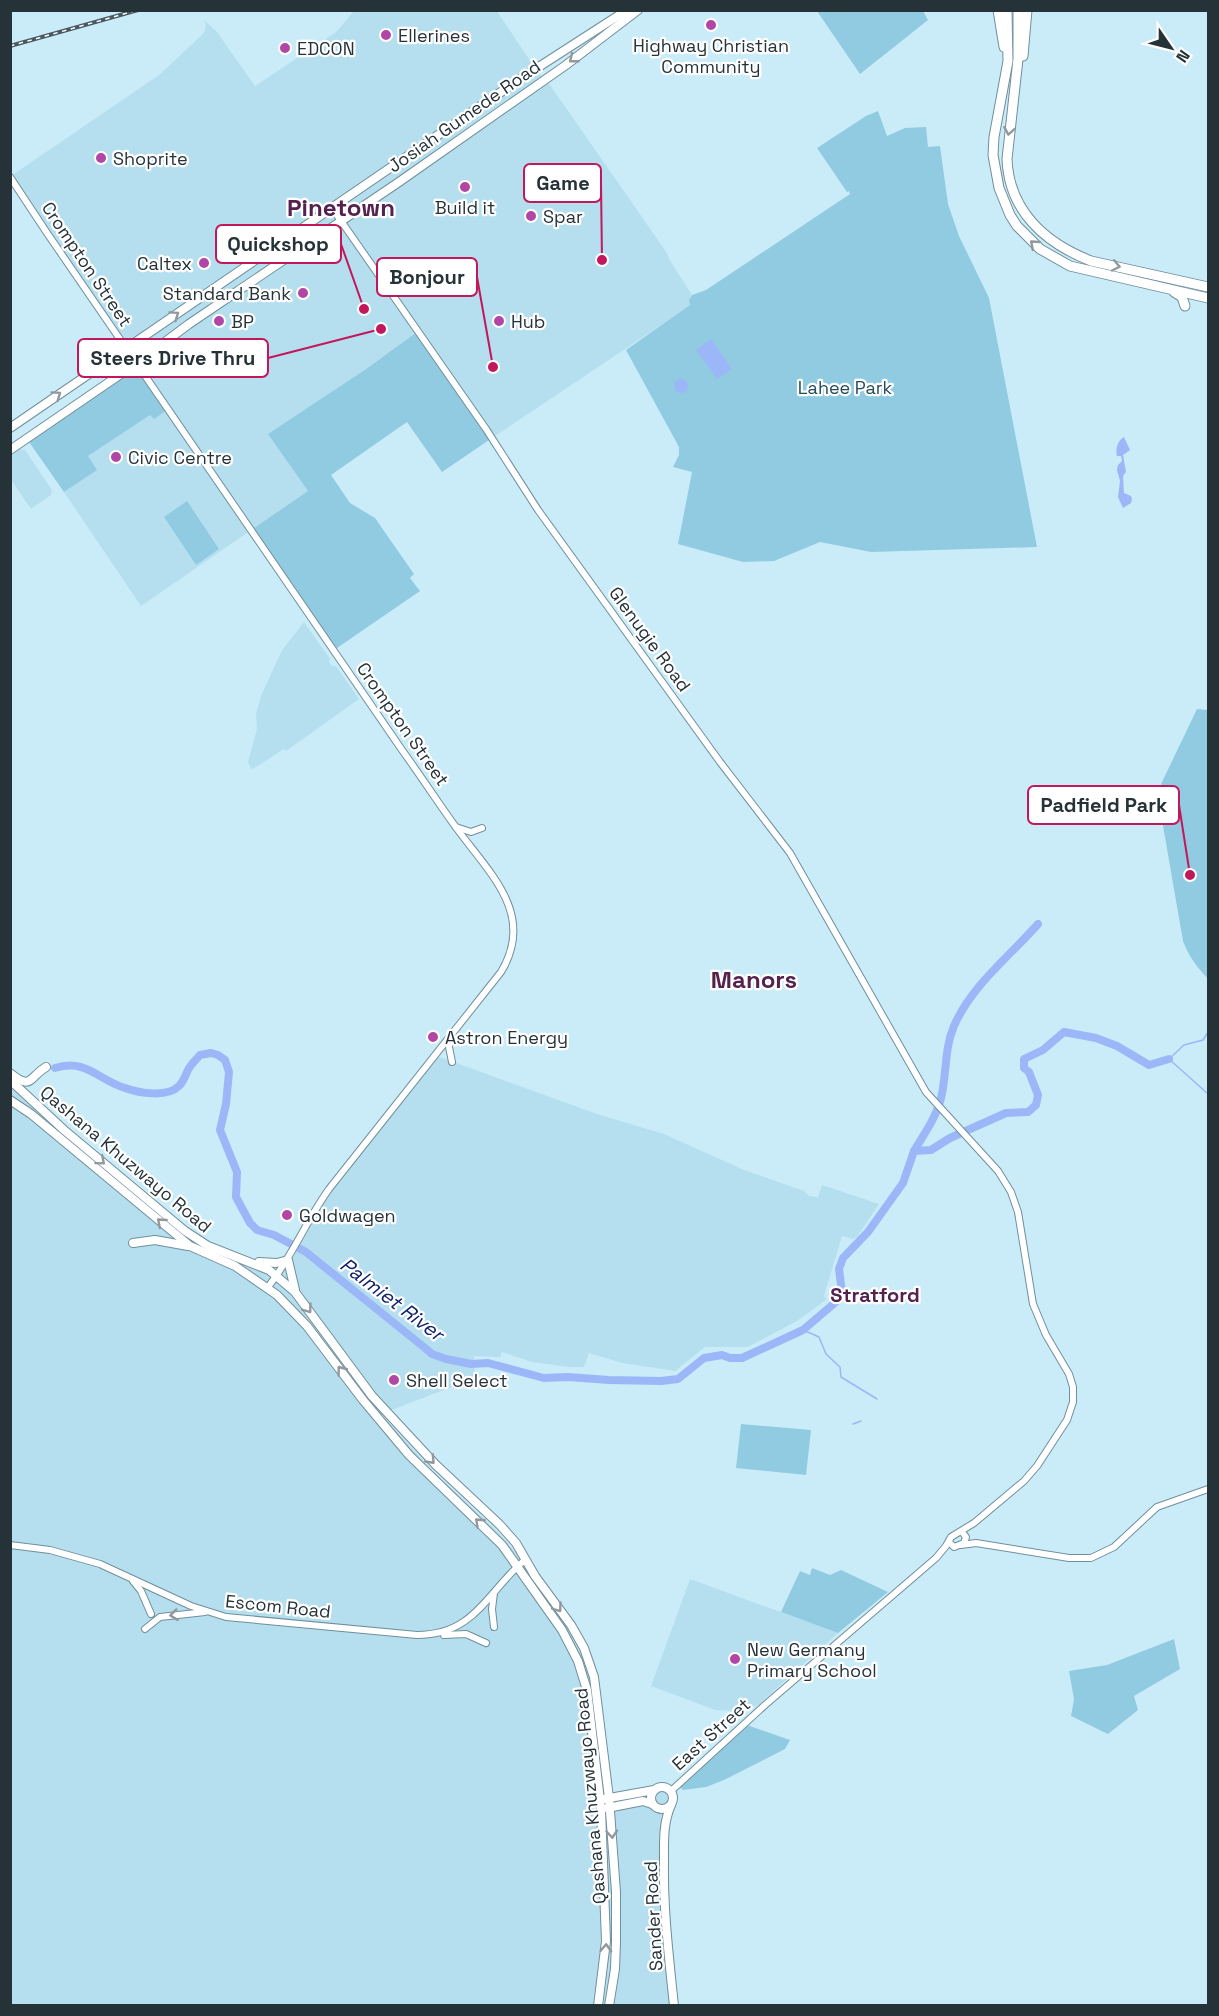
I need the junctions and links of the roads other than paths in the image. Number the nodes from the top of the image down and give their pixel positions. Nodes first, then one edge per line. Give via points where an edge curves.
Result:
1 (998, 10) edge
2 (1007, 10) edge
3 (1018, 10) edge
4 (1027, 10) edge
5 (632, 12) edge
6 (1005, 80) junction
7 (1013, 109) junction
8 (10, 177) edge
9 (332, 208) junction
10 (342, 222) junction
11 (1209, 287) edge
12 (1209, 298) edge
13 (126, 348) junction
14 (137, 363) junction
15 (10, 428) edge
16 (10, 450) edge
17 (455, 827) junction
18 (482, 828) dead end
19 (450, 1037) junction
20 (452, 1062) dead end
21 (46, 1067) dead end
22 (10, 1073) edge
23 (10, 1080) edge
24 (10, 1100) edge
25 (133, 1243) dead end
26 (190, 1246) junction
27 (288, 1260) junction
28 (252, 1261) junction
29 (277, 1276) junction
30 (268, 1287) junction
31 (296, 1292) junction
32 (1209, 1489) edge
33 (965, 1536) junction
34 (976, 1544) junction
35 (10, 1545) edge
36 (951, 1545) junction
37 (961, 1545) junction
38 (526, 1559) junction
39 (518, 1565) junction
40 (131, 1578) junction
41 (494, 1593) junction
42 (208, 1612) junction
43 (151, 1614) dead end
44 (494, 1628) dead end
45 (145, 1629) dead end
46 (435, 1635) junction
47 (486, 1643) dead end
48 (654, 1790) junction
49 (670, 1791) junction
50 (609, 1798) junction
51 (671, 1805) junction
52 (603, 1806) junction
53 (654, 1806) junction
54 (664, 1825) junction
55 (598, 2006) edge
56 (609, 2006) edge
57 (674, 2006) edge

1 - 6 highway
2 - 6 highway
3 - 7 highway
4 - 7 highway
5 - 9 main road, Josiah Gumede Road via 528,74
5 -> 10 main road, Josiah Gumede Road via 566,65
12 -> 6 highway via 1198,295 1185,306 1180,295 1165,288 1070,266 1040,249 1017,226 1004,201 994,167 993,146
7 -> 11 highway via 1007,172 1018,204 1038,230 1062,249 1090,261
8 - 13 street, Crompton Street
9 - 10 street, Glenugie Road
13 -> 9 main road, Josiah Gumede Road
10 - 14 main road, Josiah Gumede Road via 218,303
10 - 33 street, Glenugie Road via 538,510 790,853 920,1082 998,1171 1011,1192 1033,1304 1069,1374 1074,1397 1069,1415 1037,1466
13 - 14 street, Crompton Street
15 -> 13 main road, Josiah Gumede Road
14 - 16 main road, Josiah Gumede Road
14 - 17 street, Crompton Street
17 - 18 street via 471,832
17 - 19 street, Crompton Street via 498,885 510,906 514,924 508,961
19 - 20 street
19 - 27 street, Crompton Street via 329,1189
21 - 22 main road via 26,1083
23 -> 28 main road, Qashana Khuzwayo Road via 184,1231 207,1245
26 -> 24 main road, Qashana Khuzwayo Road
25 - 26 main road via 155,1240
26 - 30 main road, Qashana Khuzwayo Road via 235,1266
27 - 28 main road
27 - 29 street, Crompton Street
27 - 31 main road
28 - 29 main road, Qashana Khuzwayo Road
29 - 30 street, Crompton Street
29 - 31 main road, Qashana Khuzwayo Road
39 -> 30 main road, Qashana Khuzwayo Road via 488,1530 409,1455 307,1326
31 -> 38 main road, Qashana Khuzwayo Road via 372,1396 436,1465 500,1525
32 - 34 street via 1157,1507 1117,1545 1091,1558
33 - 34 street
33 - 36 street, East Street via 951,1537
33 - 37 street
34 - 37 street
35 - 40 street, Escom Road via 77,1557
36 - 37 street
36 - 49 street, East Street
38 - 39 street, Escom Road
38 -> 50 main road, Qashana Khuzwayo Road via 588,1659 598,1696
39 - 41 street, Escom Road
39 - 52 main road, Qashana Khuzwayo Road via 562,1630 582,1671
40 - 42 street, Escom Road
40 - 43 street
41 - 44 street
41 - 46 street, Escom Road via 466,1620
42 -> 45 street via 160,1617
42 - 46 street, Escom Road via 226,1617
46 - 47 street via 466,1634
48 - 49 main road via 664,1787
48 - 50 main road
48 - 53 main road via 650,1797
49 - 51 main road
50 - 52 main road
51 - 53 main road via 664,1809
51 - 54 main road, Sander Road
52 - 53 main road via 643,1801
55 -> 52 main road, Qashana Khuzwayo Road via 606,1941
52 -> 56 main road, Qashana Khuzwayo Road via 616,1892 615,1969
53 - 54 main road, Sander Road
54 - 57 main road, Sander Road via 665,1918

